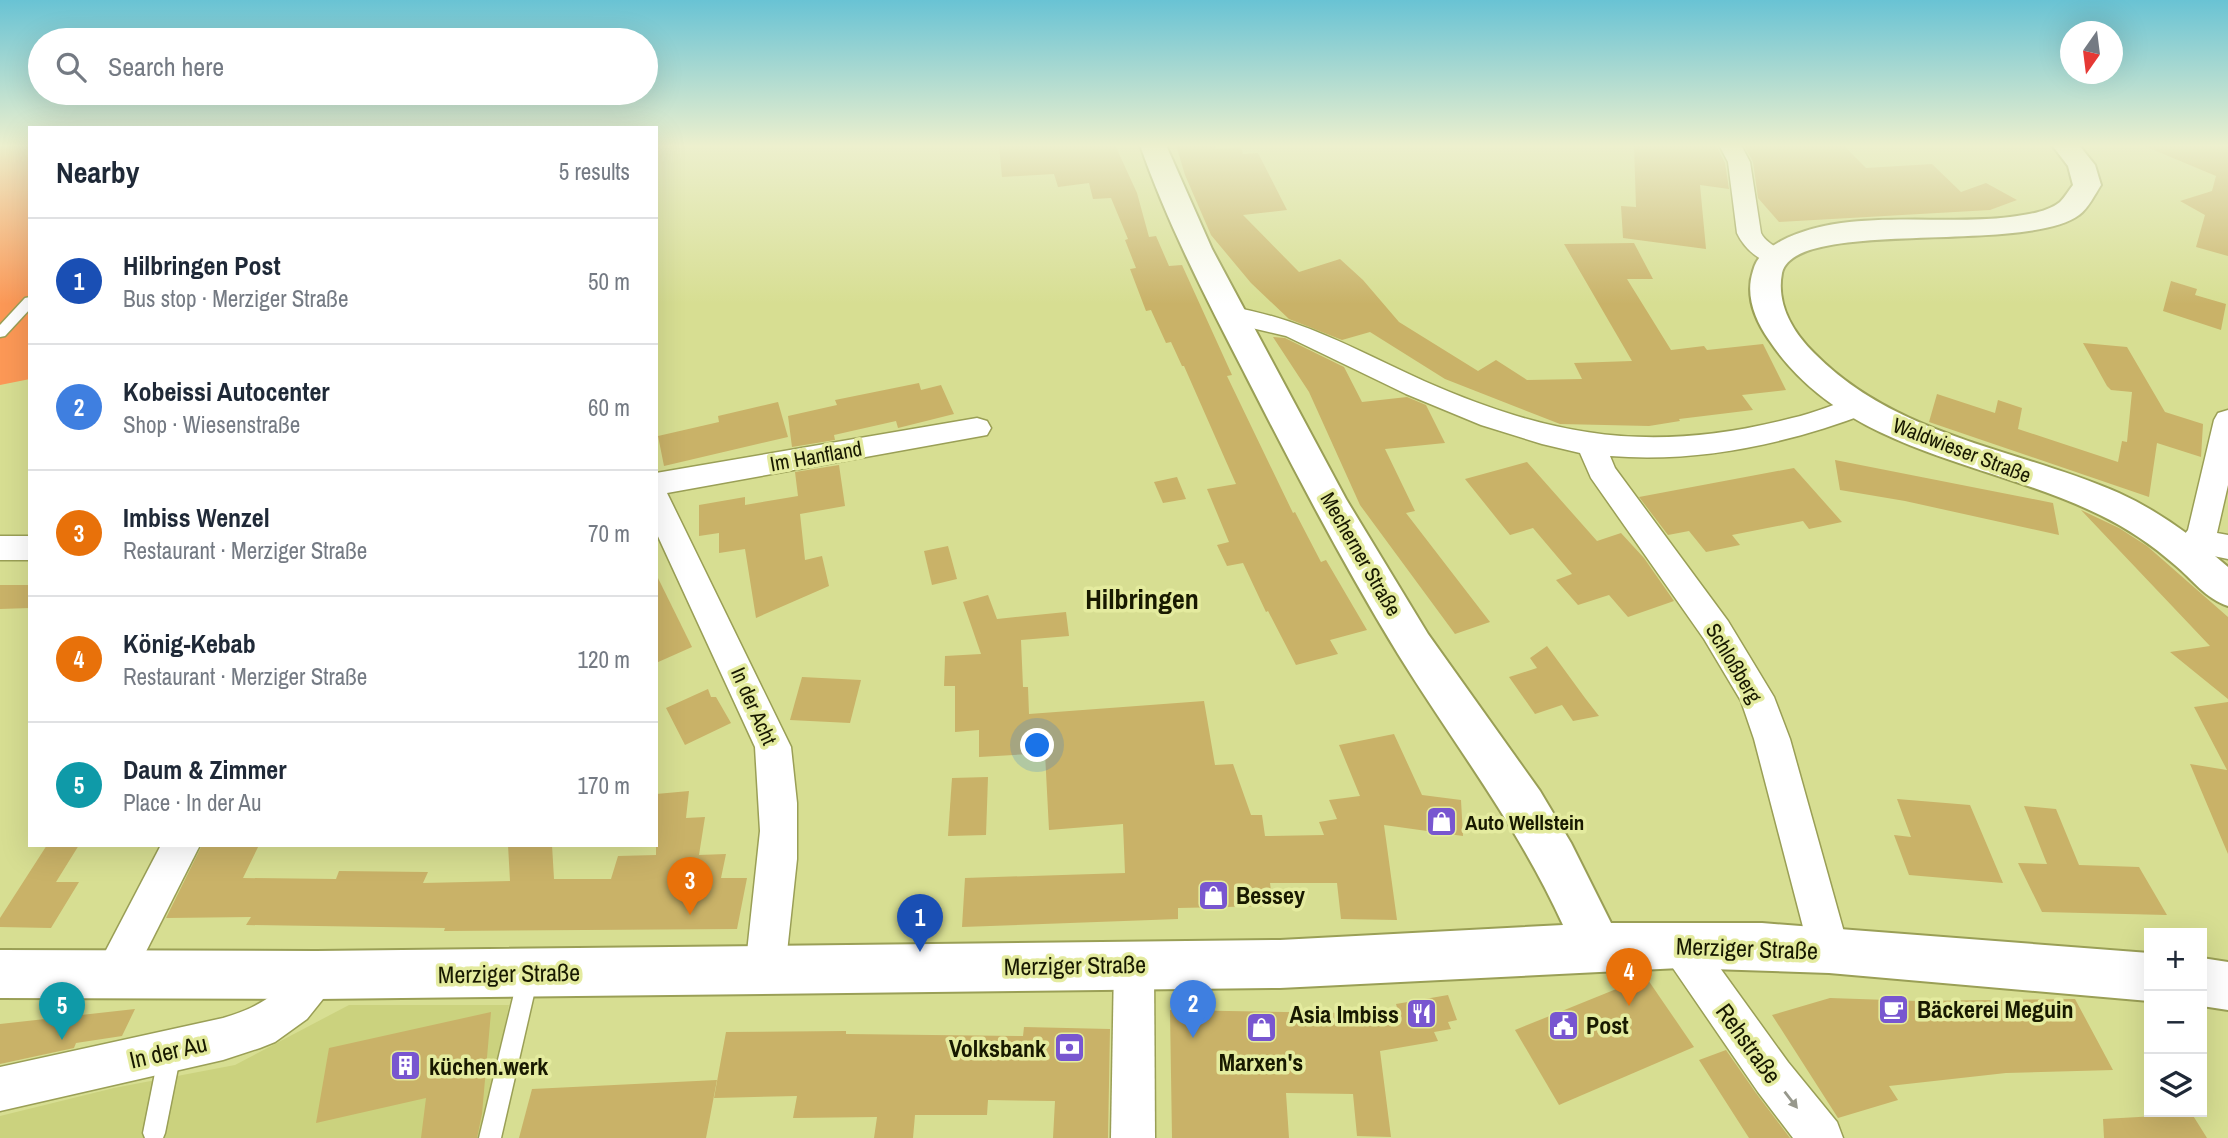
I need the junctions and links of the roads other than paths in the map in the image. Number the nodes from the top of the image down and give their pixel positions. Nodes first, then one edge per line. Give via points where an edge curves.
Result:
1 (1173, 198) edge
2 (1744, 198) edge
3 (2081, 198) edge
4 (1775, 257) junction
5 (28, 303) edge
6 (1231, 315) junction
7 (0, 333) edge
8 (1858, 406) junction
9 (976, 428) dead end
10 (2225, 439) edge
11 (1592, 445) junction
12 (658, 484) edge
13 (658, 503) edge
14 (2192, 547) junction
15 (2228, 547) edge
16 (0, 548) edge
17 (28, 548) edge
18 (2228, 591) edge
19 (180, 847) edge
20 (1680, 945) junction
21 (1597, 947) junction
22 (1829, 950) junction
23 (1134, 964) junction
24 (765, 971) junction
25 (529, 972) junction
26 (0, 974) edge
27 (113, 975) junction
28 (317, 975) junction
29 (2144, 977) edge
30 (2207, 983) edge
31 (2228, 986) edge
32 (170, 1051) junction
33 (0, 1089) edge
34 (155, 1133) dead end
35 (490, 1138) edge
36 (1133, 1138) edge
37 (1821, 1138) edge

1 - 6 main road, Mecherner Straße
2 - 4 street via 1753,242
3 - 4 main road via 2066,212 2039,222 2002,228 1855,231 1812,239
4 - 8 main road, Waldwieser Straße via 1767,271 1765,292 1770,313 1797,357
5 - 7 lane
6 - 11 street via 1270,320 1451,402
6 - 21 main road, Mecherner Straße via 1330,503 1415,645 1539,830
8 - 11 street via 1800,427 1747,438 1672,446
8 - 14 main road, Waldwieser Straße via 1941,446 2114,506
9 - 12 street, Im Hanfland
10 - 14 street via 2203,530
11 - 22 street, Schloßberg via 1601,471 1737,661 1757,697
13 - 24 street, In der Acht via 773,747 779,778 779,826
14 - 15 street
14 - 18 main road, Waldwieser Straße
16 - 17 street
19 - 27 street
20 - 21 main road, Merziger Straße
20 - 22 main road, Merziger Straße
20 -> 37 street, Rehstraße
21 - 23 main road, Merziger Straße via 1280,964
22 - 29 main road, Merziger Straße
23 - 24 main road, Merziger Straße
23 - 36 street
24 - 25 main road, Merziger Straße
25 - 28 main road, Merziger Straße
25 - 35 lane
26 - 27 main road, Merziger Straße
27 - 28 main road, Merziger Straße
28 - 32 street, In der Au via 292,1005 260,1027
30 - 31 main road
32 - 33 street, In der Au
32 - 34 lane

